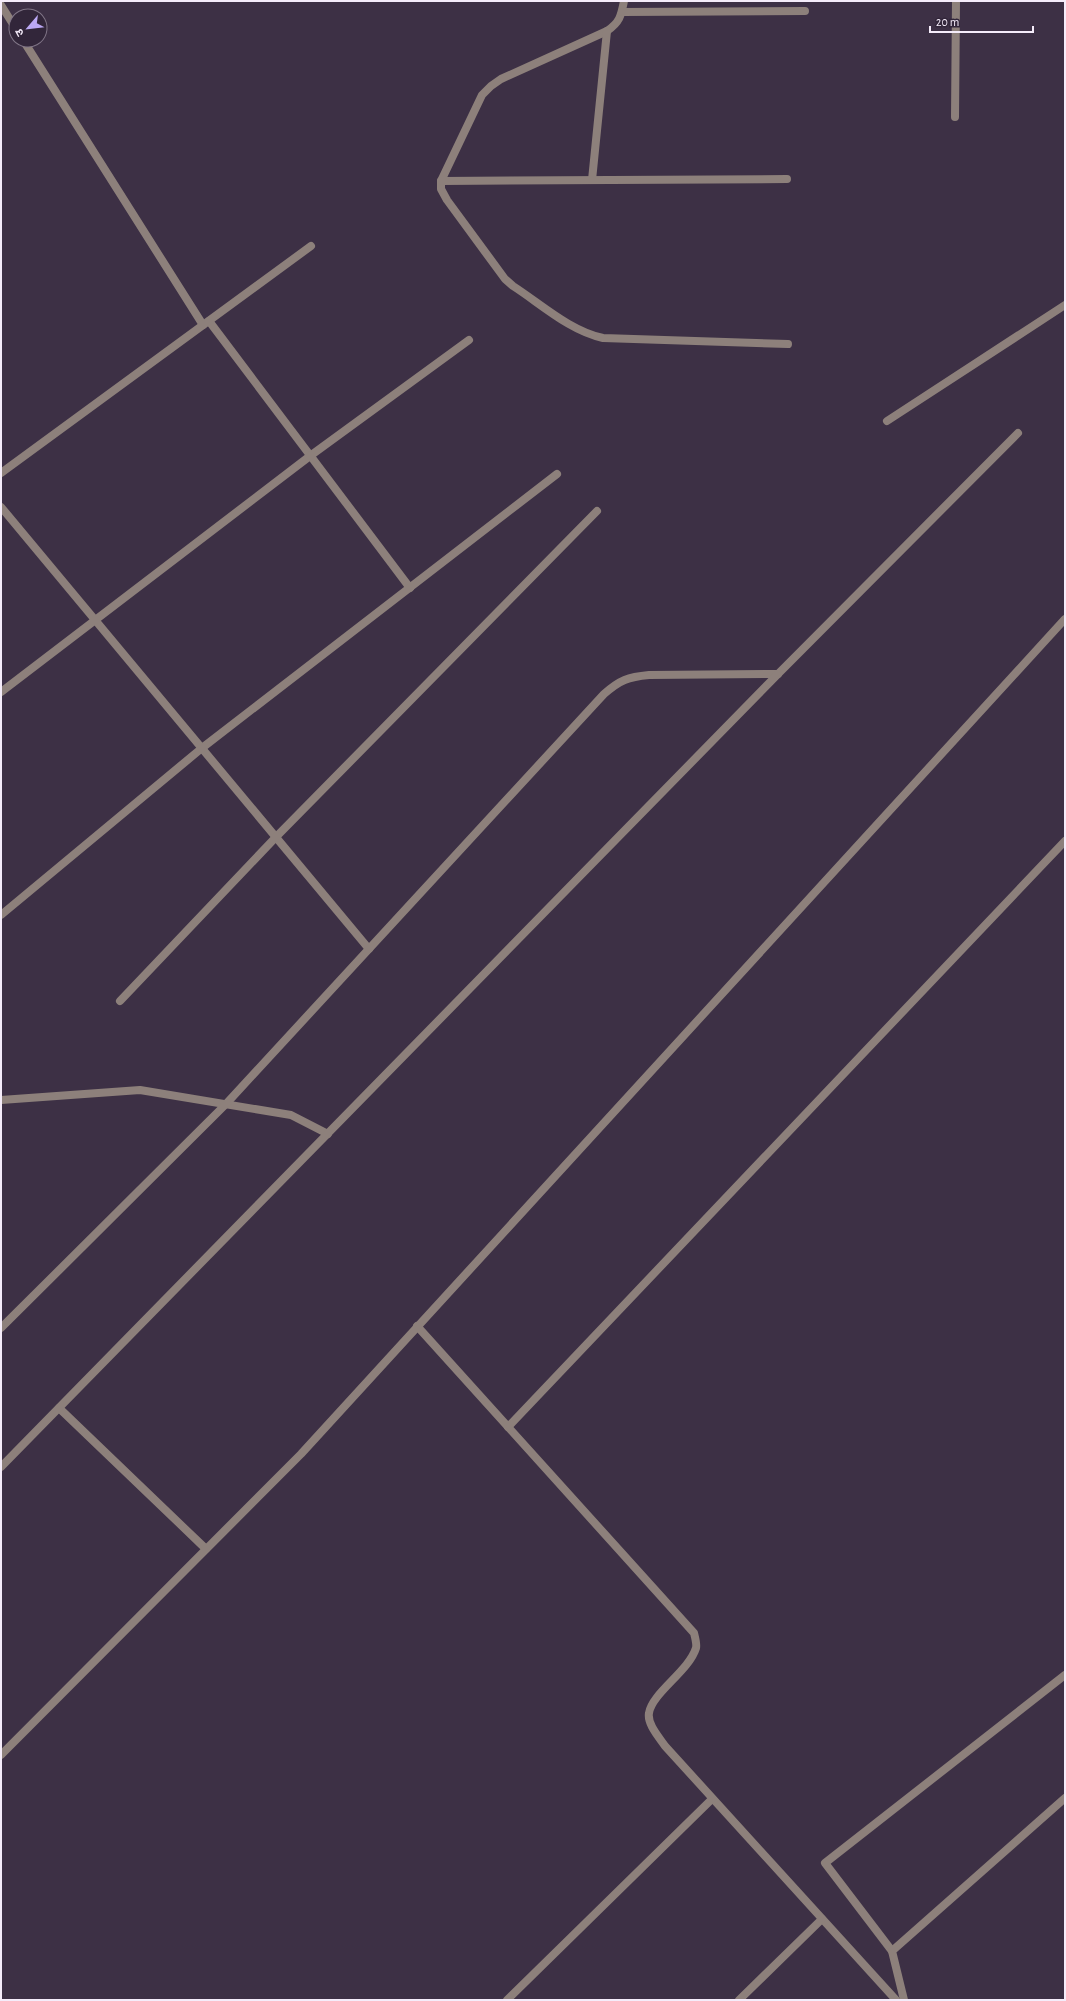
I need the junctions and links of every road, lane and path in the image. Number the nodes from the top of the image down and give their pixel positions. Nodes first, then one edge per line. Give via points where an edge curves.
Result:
1 (624, 1) edge
2 (956, 1) edge
3 (1, 5) edge
4 (805, 11) dead end
5 (622, 12) junction
6 (8, 16) edge
7 (607, 32) junction
8 (28, 48) edge
9 (955, 117) dead end
10 (787, 179) dead end
11 (592, 180) junction
12 (441, 181) junction
13 (311, 246) dead end
14 (1065, 305) edge
15 (206, 323) junction
16 (469, 340) dead end
17 (788, 344) dead end
18 (886, 421) dead end
19 (1018, 433) dead end
20 (310, 456) junction
21 (1, 473) edge
22 (557, 474) dead end
23 (1, 507) edge
24 (597, 511) dead end
25 (410, 588) junction
26 (1065, 619) edge
27 (95, 620) junction
28 (778, 674) junction
29 (1, 692) edge
30 (202, 748) junction
31 (276, 836) junction
32 (1065, 841) edge
33 (1, 915) edge
34 (369, 949) junction
35 (120, 1001) dead end
36 (1, 1100) edge
37 (226, 1104) junction
38 (328, 1134) junction
39 (417, 1326) junction
40 (1, 1328) edge
41 (58, 1408) junction
42 (508, 1427) junction
43 (2, 1465) edge
44 (206, 1549) junction
45 (1065, 1676) edge
46 (1, 1755) edge
47 (1065, 1798) edge
48 (712, 1799) junction
49 (822, 1919) junction
50 (892, 1952) junction
51 (507, 2000) edge
52 (739, 2000) edge
53 (896, 2000) edge
54 (904, 2000) edge

1 - 5 street
2 - 9 street
3 - 6 street
4 - 5 street
5 - 7 street via 617,24
7 - 11 street
7 - 12 street via 501,79 491,86 482,95
8 - 15 street
10 - 11 street
11 - 12 street
12 - 17 street via 441,189 447,200 505,278 577,329 604,338
13 - 15 street
14 - 18 street
15 - 20 street
15 - 21 street
16 - 20 street
19 - 28 street
20 - 25 street
20 - 27 street
22 - 25 street
23 - 27 street
24 - 31 street
25 - 30 street
26 - 39 street
27 - 29 street
27 - 30 street
28 - 34 street via 649,675 618,682 604,694
28 - 38 street
30 - 31 street
30 - 33 street
31 - 34 street
31 - 35 street
32 - 42 street
34 - 37 street
36 - 37 street via 140,1090
37 - 38 street via 291,1115
37 - 40 street
38 - 41 street
39 - 42 street
39 - 44 street via 301,1454
41 - 43 street
41 - 44 street
42 - 48 street via 694,1633 696,1647 686,1665 652,1704 649,1714 652,1726 665,1746
44 - 46 street
45 - 50 street via 825,1863
47 - 50 street
48 - 49 street
48 - 51 street
49 - 52 street
49 - 53 street
50 - 54 street

